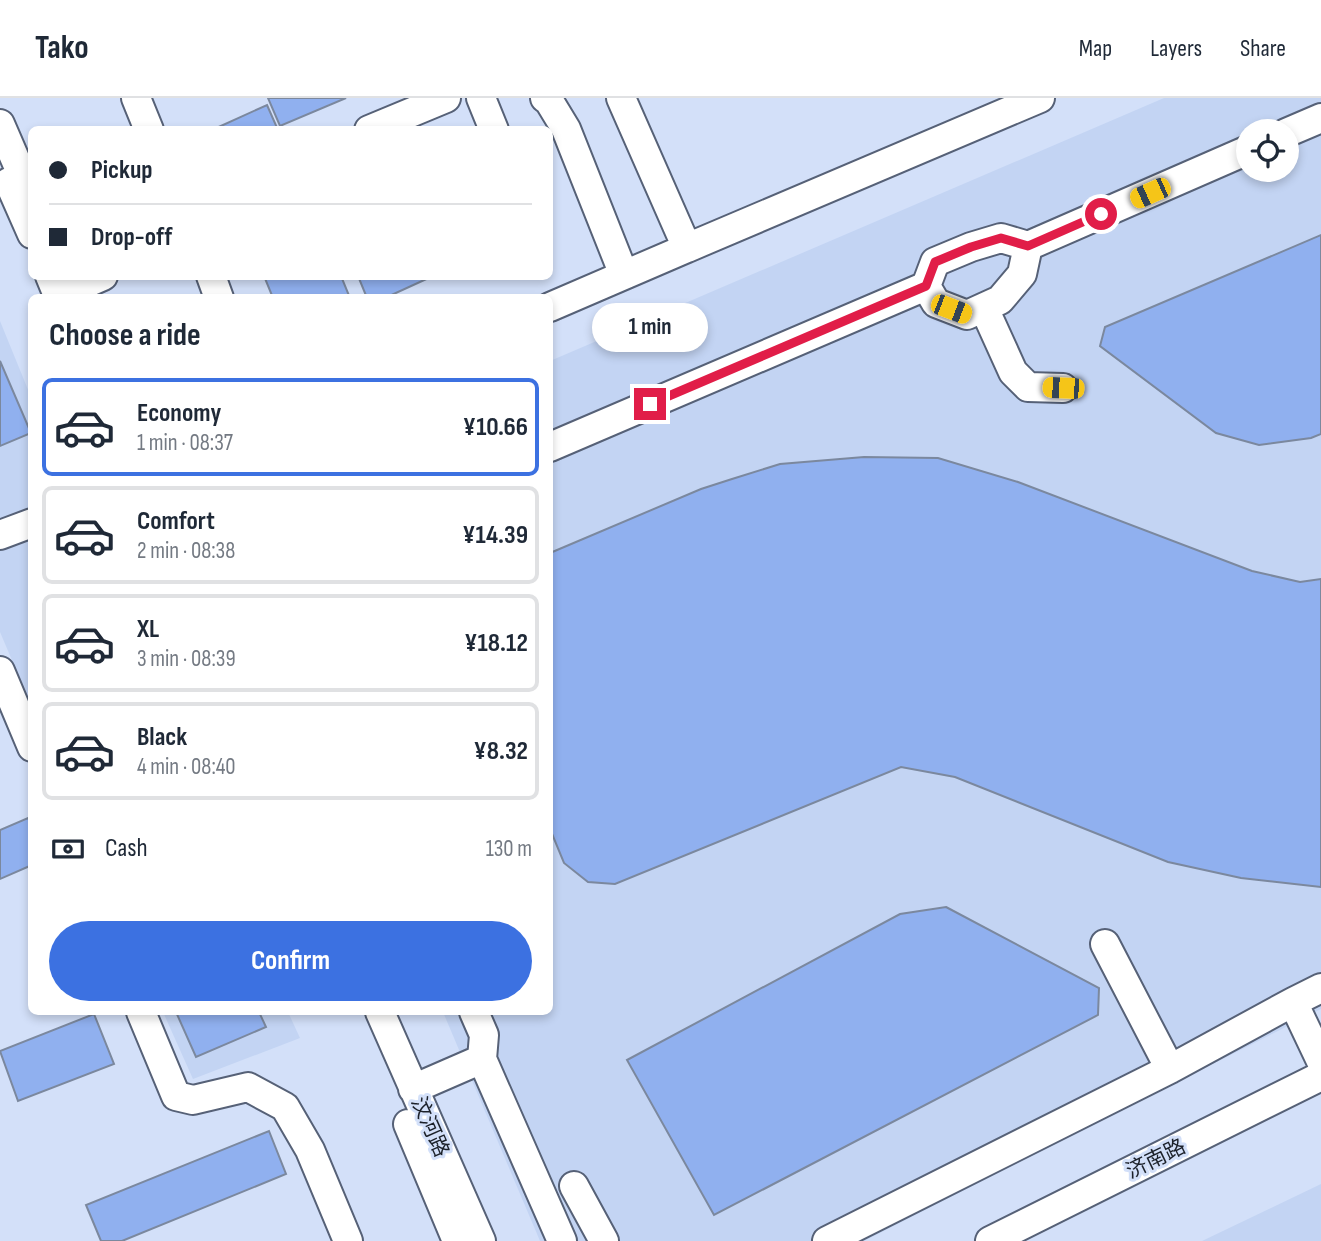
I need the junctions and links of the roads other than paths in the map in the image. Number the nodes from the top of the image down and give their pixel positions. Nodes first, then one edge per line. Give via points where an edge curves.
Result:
1 (137, 98) edge
2 (446, 98) edge
3 (481, 98) edge
4 (545, 98) edge
5 (621, 98) edge
6 (1040, 98) edge
7 (1008, 104) edge
8 (1321, 118) edge
9 (0, 124) edge
10 (148, 126) edge
11 (379, 126) edge
12 (492, 126) edge
13 (1299, 127) edge
14 (1236, 155) edge
15 (0, 160) edge
16 (28, 189) edge
17 (28, 225) edge
18 (1028, 246) junction
19 (687, 248) junction
20 (624, 275) junction
21 (90, 280) edge
22 (926, 286) junction
23 (64, 288) edge
24 (553, 306) edge
25 (984, 308) junction
26 (1063, 388) dead end
27 (553, 446) edge
28 (28, 524) edge
29 (0, 535) edge
30 (0, 671) edge
31 (9, 720) edge
32 (28, 742) edge
33 (1105, 944) dead end
34 (1321, 988) edge
35 (1293, 1002) junction
36 (142, 1015) edge
37 (362, 1015) edge
38 (381, 1015) edge
39 (475, 1015) edge
40 (482, 1059) junction
41 (1321, 1061) edge
42 (1170, 1069) junction
43 (1321, 1076) edge
44 (413, 1089) junction
45 (1321, 1090) edge
46 (574, 1186) dead end
47 (348, 1241) edge
48 (457, 1241) edge
49 (481, 1241) edge
50 (562, 1241) edge
51 (604, 1241) edge
52 (827, 1241) edge
53 (990, 1241) edge
54 (1028, 1241) edge

1 - 10 street
2 - 11 street
3 - 12 street
4 - 20 street via 566,129
5 - 19 street
6 - 7 street
7 - 19 street
8 - 13 street
9 - 16 street
14 - 18 street
15 - 17 street
18 - 22 street via 1001,238 971,247 935,262
18 - 25 street via 1021,274 1000,300
19 - 20 street
20 - 24 street
21 - 23 street
22 - 25 street via 936,303 967,315
22 - 27 street
25 - 26 street via 1013,372 1028,387
28 - 29 street
30 - 31 street
31 - 32 street
33 - 42 street
34 - 35 street
35 - 41 street
35 - 42 street
36 - 47 street via 176,1096 193,1100 248,1087 285,1107 310,1150
37 - 48 street, 汶河路
38 - 44 street, 汶河路
39 - 40 street via 484,1035
40 - 44 street
40 - 50 street
42 - 52 street
43 - 53 street, 济南路
44 - 49 street, 汶河路
45 - 54 street, 济南路
46 - 51 street

